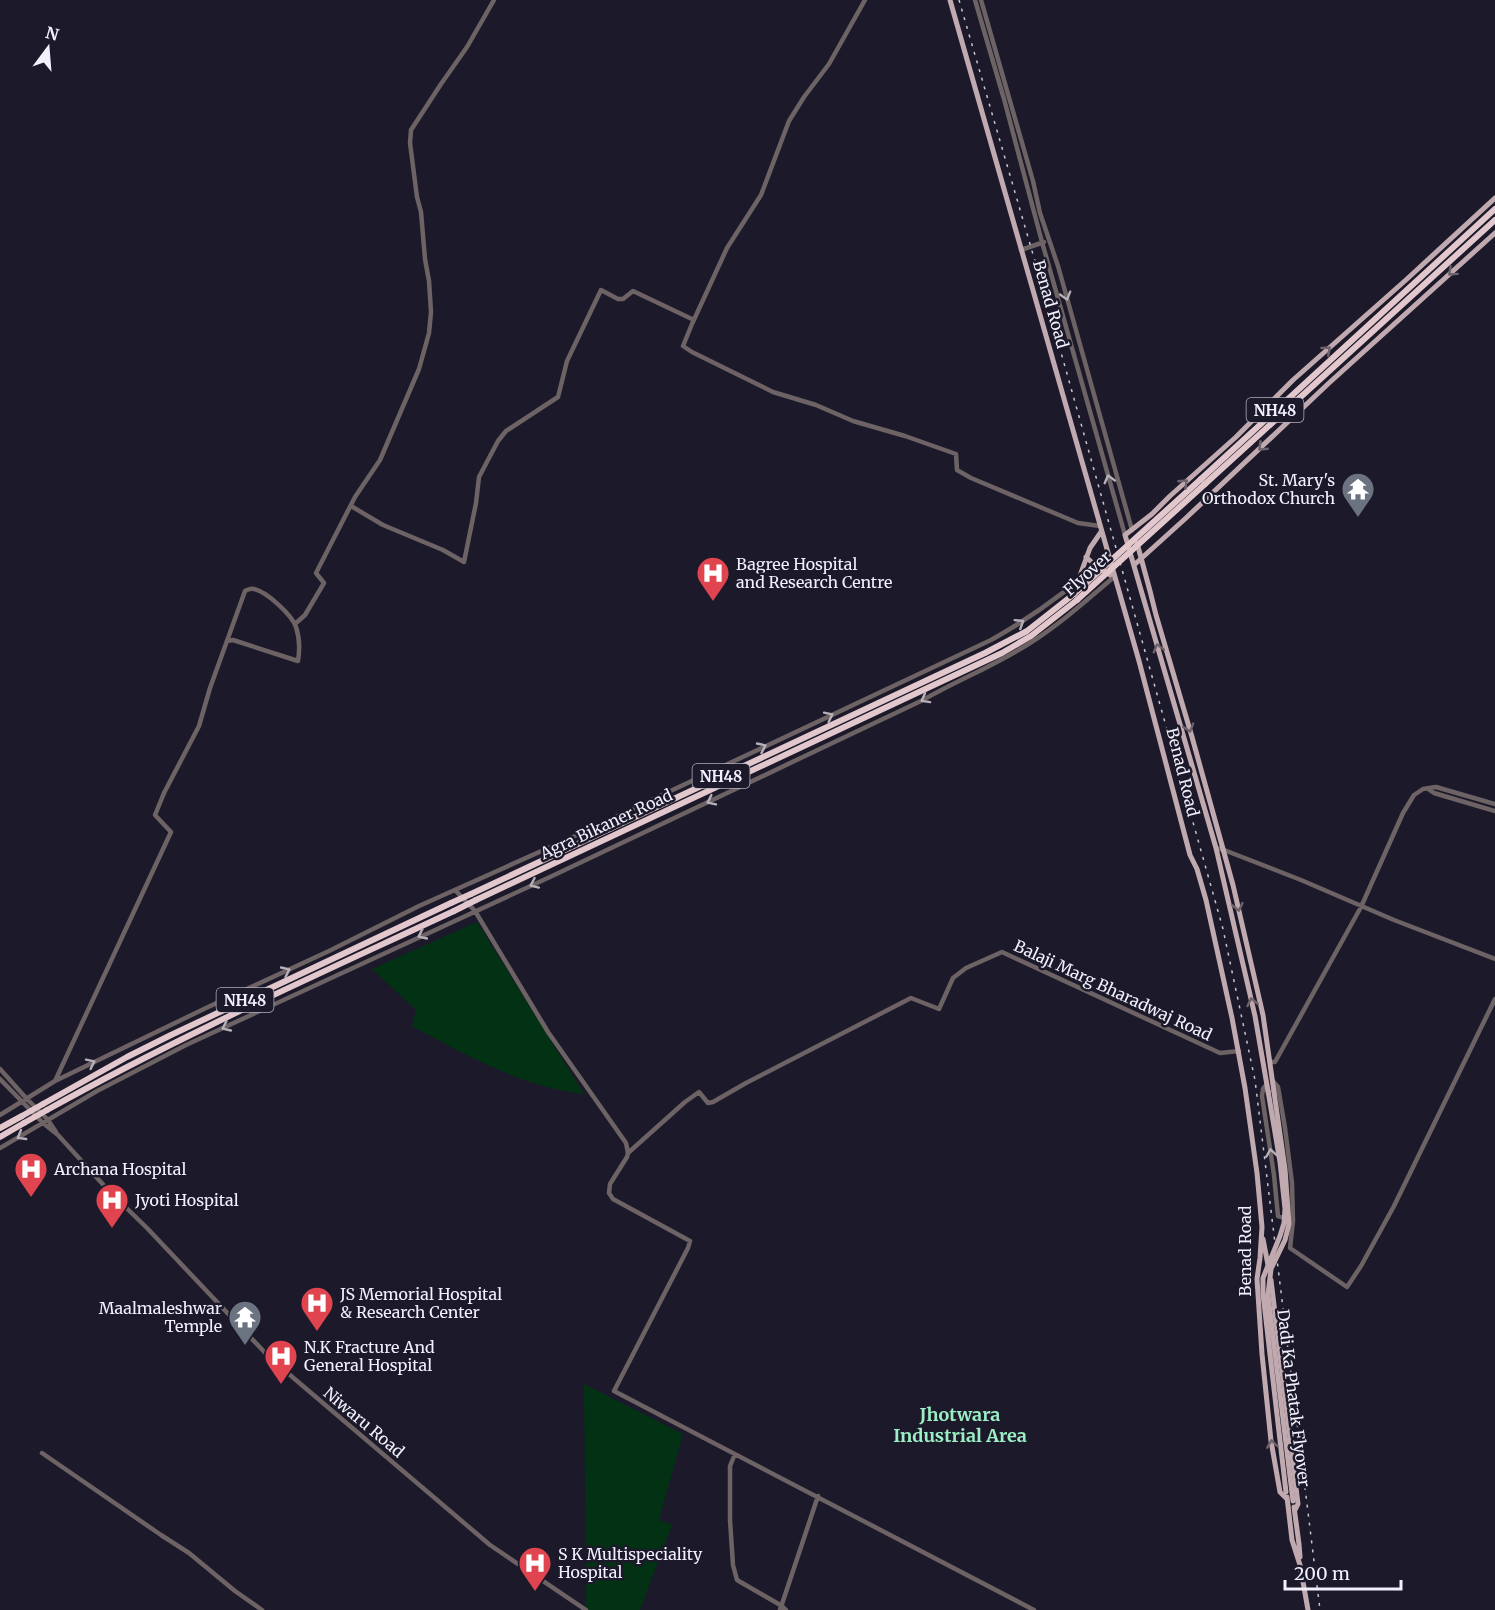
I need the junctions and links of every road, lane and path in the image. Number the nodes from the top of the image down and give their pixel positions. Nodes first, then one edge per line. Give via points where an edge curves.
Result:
1 (494, 0) edge
2 (865, 0) edge
3 (950, 0) edge
4 (975, 0) edge
5 (981, 0) edge
6 (1495, 198) edge
7 (1495, 209) edge
8 (1495, 220) edge
9 (1495, 233) edge
10 (1049, 240) junction
11 (1042, 242) junction
12 (1021, 250) junction
13 (694, 320) junction
14 (1366, 333) junction
15 (351, 506) junction
16 (1101, 529) junction
17 (1132, 530) junction
18 (1125, 536) junction
19 (1108, 555) junction
20 (1086, 557) junction
21 (1142, 558) junction
22 (1134, 565) junction
23 (1096, 566) junction
24 (1114, 577) junction
25 (1078, 581) junction
26 (295, 624) junction
27 (227, 641) junction
28 (974, 662) junction
29 (1428, 789) junction
30 (1210, 803) junction
31 (1495, 804) edge
32 (1204, 805) junction
33 (1495, 811) edge
34 (1216, 848) junction
35 (1224, 850) junction
36 (454, 890) junction
37 (1361, 907) junction
38 (475, 911) junction
39 (1495, 959) edge
40 (1495, 999) edge
41 (1488, 1012) junction
42 (1495, 1015) edge
43 (1239, 1051) junction
44 (1270, 1062) junction
45 (0, 1069) edge
46 (0, 1079) edge
47 (55, 1081) junction
48 (1270, 1086) junction
49 (24, 1100) junction
50 (45, 1107) junction
51 (0, 1115) edge
52 (23, 1120) junction
53 (48, 1120) junction
54 (43, 1123) junction
55 (0, 1128) edge
56 (58, 1135) junction
57 (0, 1137) edge
58 (0, 1148) edge
59 (628, 1153) junction
60 (1293, 1221) junction
61 (1262, 1227) junction
62 (42, 1453) dead end
63 (735, 1454) junction
64 (818, 1496) junction
65 (1289, 1498) junction
66 (1295, 1510) junction
67 (1300, 1565) junction
68 (781, 1608) edge
69 (262, 1610) edge
70 (586, 1610) edge
71 (786, 1610) edge
72 (1034, 1610) edge
73 (1308, 1610) edge

1 - 15 street via 411,130 430,290 429,333 409,395 380,460
2 - 13 street via 829,64 791,117 760,195 727,248
3 - 12 main road, Benad Road
4 - 11 street
5 - 10 street
17 -> 6 main road
7 - 14 highway, NH48
8 - 14 highway, NH48
9 -> 21 main road
10 - 11 street
10 -> 17 street
11 - 12 street
18 -> 11 street
12 - 16 main road, Benad Road
13 - 15 street via 633,291 618,299 601,290 567,361 558,397 506,431 484,467 464,562
13 - 16 street via 683,346 692,352 773,392 956,454 957,470 971,478
14 - 28 highway, Flyover / NH48, bridge via 1063,604
15 - 26 street via 316,573 324,584
16 - 19 main road, Benad Road
16 - 20 main road
17 - 18 main road
17 - 21 main road
18 - 22 main road
19 - 23 street
19 - 24 main road, Benad Road
20 - 23 main road
20 - 25 main road
21 - 22 main road
21 -> 30 main road
32 -> 22 main road
23 - 24 main road
23 - 25 street
24 -> 38 street via 1031,643 923,700
24 - 43 main road, Benad Road via 1190,855 1206,900
36 -> 25 street via 992,640
26 - 27 street via 300,648 298,661
26 - 27 street via 284,609 249,589
27 - 47 street via 199,726 155,815 171,832
28 - 50 highway, Agra Bikaner Road / NH48, bridge
28 - 50 highway, NH48, bridge via 171,1035
29 - 31 street via 1436,787
29 - 33 street
29 - 37 street via 1417,792 1410,800
30 - 32 main road
30 - 35 main road
32 - 34 main road
34 - 35 street
48 -> 34 main road
35 - 37 street
35 -> 44 main road via 1263,1015
36 - 38 street
47 -> 36 street
37 - 39 street
37 - 44 street via 1275,1062
38 -> 53 street via 186,1045
38 - 59 street via 548,1032 626,1143
40 - 41 street
41 - 42 street
41 - 60 street via 1394,1206 1347,1287 1290,1248
43 - 59 street, Balaji Marg Bharadwaj Road via 1220,1053 1002,952 953,978 939,1009 911,998 713,1102 706,1102 699,1092
43 - 61 main road, Benad Road
44 - 48 main road
45 - 49 street
46 - 49 street
47 - 49 street
48 - 60 street via 1278,1087 1285,1128
60 -> 48 street via 1278,1216 1263,1096 1263,1089
48 - 65 main road, Dadi Ka Phatak Flyover, bridge via 1285,1209 1280,1236 1263,1278 1263,1294
48 - 65 main road, Dadi Ka Phatak Flyover, bridge via 1285,1169 1289,1224 1271,1269 1268,1294
49 - 51 street
49 - 53 street
49 - 54 street, Niwaru Road
50 - 52 highway, NH48, bridge
52 - 55 highway, NH48
52 - 57 highway, NH48
53 - 54 street
53 - 56 street
54 - 56 street, Niwaru Road
54 -> 58 street
56 - 70 street, Niwaru Road via 270,1358 490,1545
59 - 63 street via 610,1184 613,1199 690,1241 690,1245 614,1391
65 -> 61 main road, Benad Road via 1280,1492 1262,1354 1257,1280
61 - 66 main road via 1298,1504
62 - 69 street via 189,1553
63 - 64 street
63 - 68 street via 730,1466 730,1520 737,1580
64 - 68 street
64 - 72 street
65 - 66 main road, Dadi Ka Phatak Flyover
65 - 67 main road, Benad Road via 1292,1540
66 - 67 main road, Benad Road
67 - 73 main road, Benad Road
68 - 71 street

